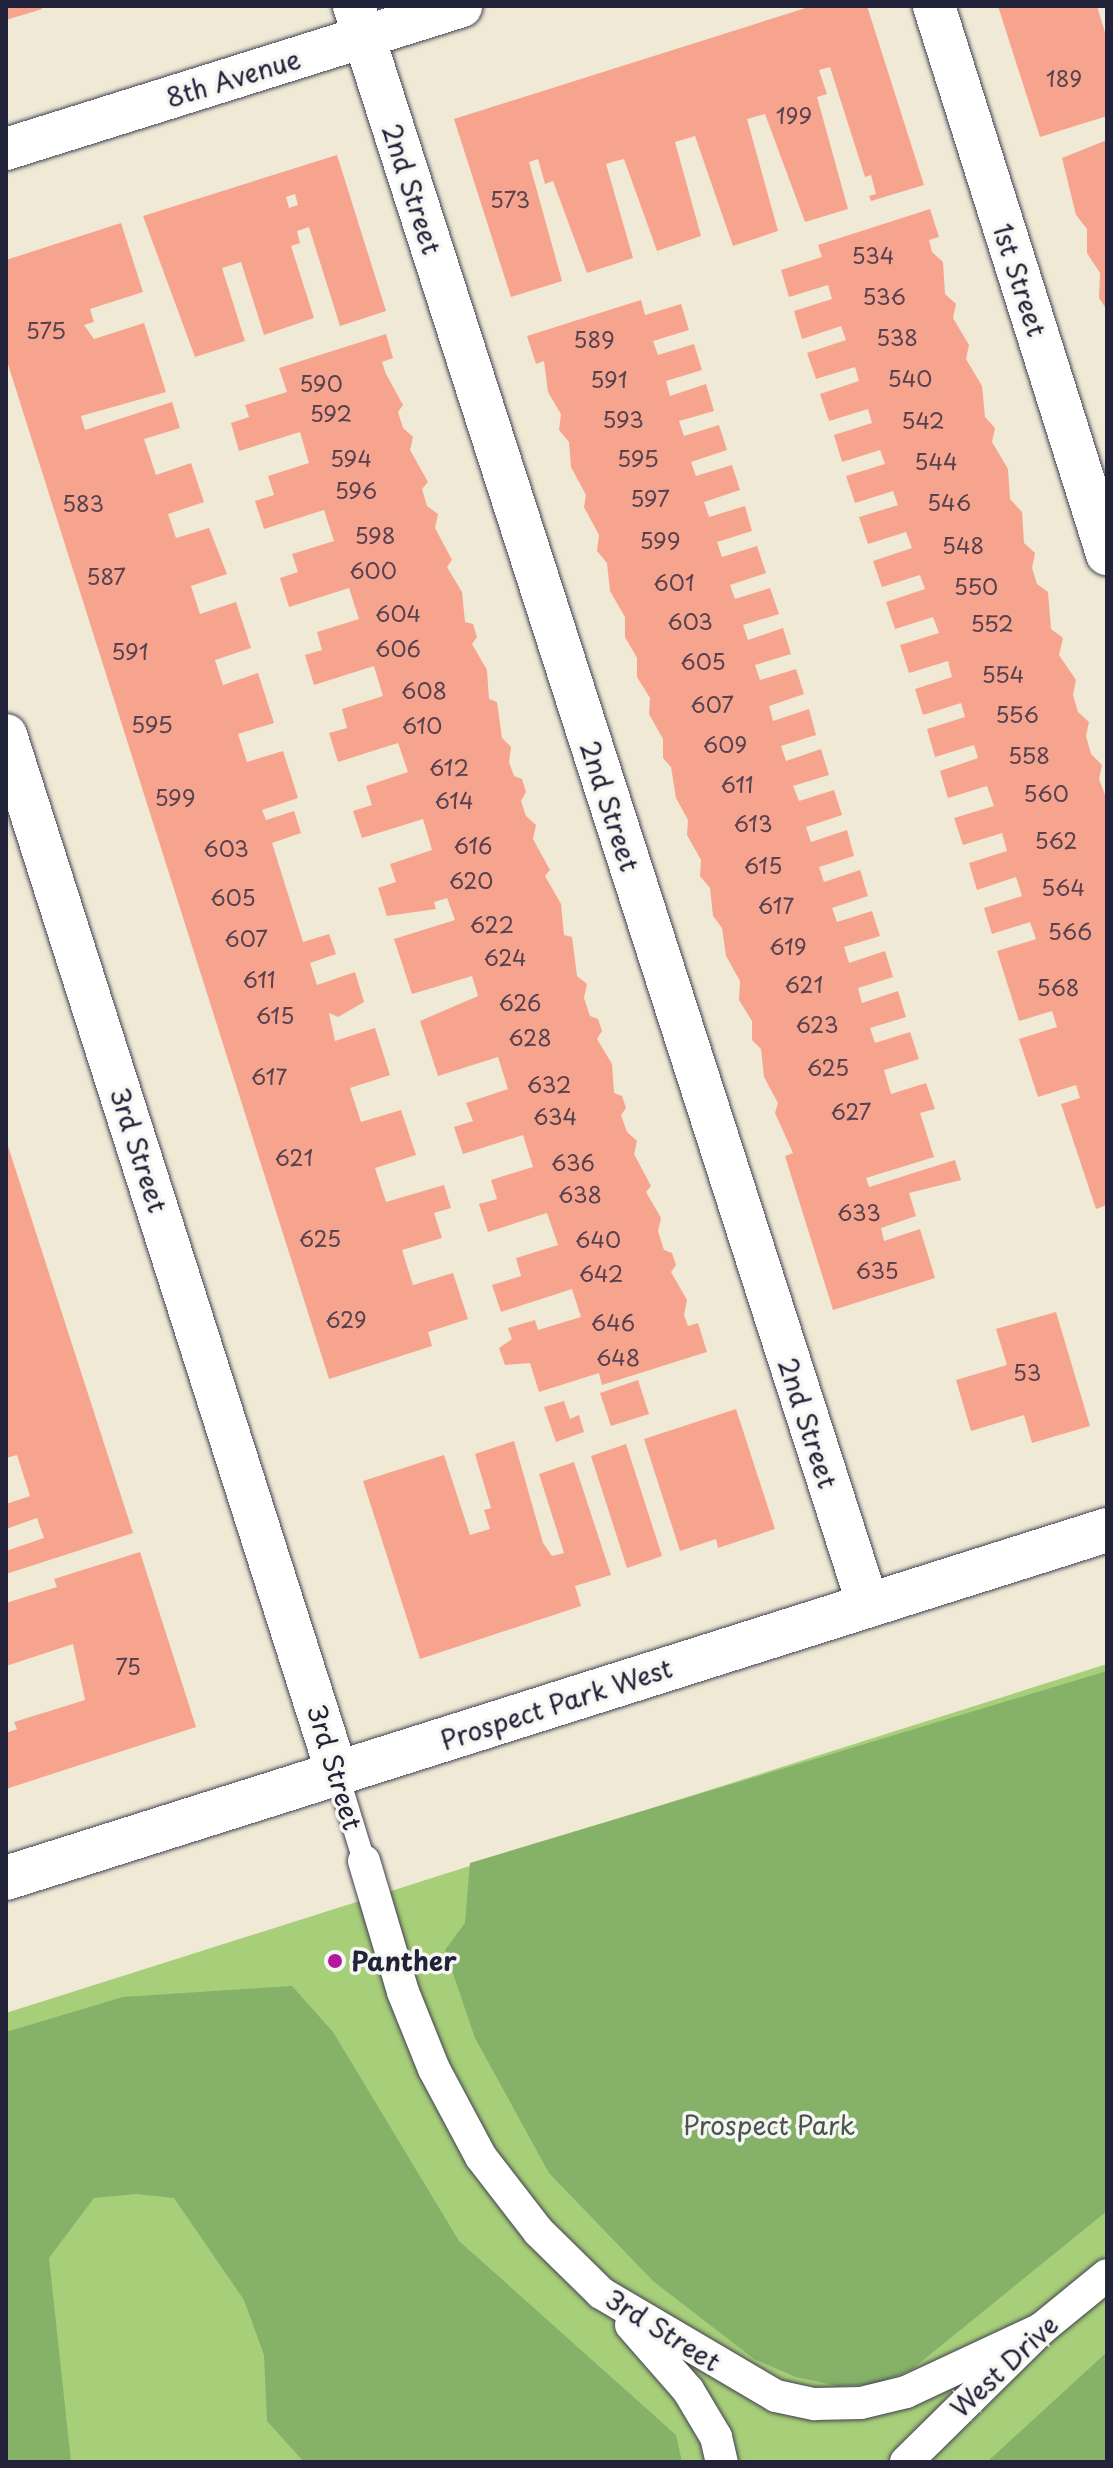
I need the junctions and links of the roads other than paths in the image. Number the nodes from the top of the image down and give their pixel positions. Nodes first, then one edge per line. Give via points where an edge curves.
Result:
1 (461, 6) edge
2 (934, 6) edge
3 (359, 21) edge
4 (6, 149) edge
5 (1107, 554) edge
6 (6, 735) edge
7 (1107, 1530) edge
8 (868, 1605) junction
9 (337, 1773) junction
10 (364, 1861) joint
11 (6, 1878) edge
12 (1107, 2275) edge
13 (601, 2293) junction
14 (1041, 2329) junction
15 (722, 2462) edge
16 (906, 2462) edge

1 - 3 street, 8th Avenue
2 - 5 street, 1st Street
3 - 4 street, 8th Avenue
3 - 8 street, 2nd Street
6 - 9 street, 3rd Street
7 - 8 street, Prospect Park West
8 - 9 street, Prospect Park West
9 - 10 lane, 3rd Street
9 - 11 street, Prospect Park West
10 - 13 street, 3rd Street via 403,1992 434,2069 481,2157 539,2232
12 - 14 street, West Drive
13 - 14 street, 3rd Street via 776,2396 815,2404 861,2403 906,2392
13 - 15 street via 688,2390 716,2437
14 - 16 street, West Drive

